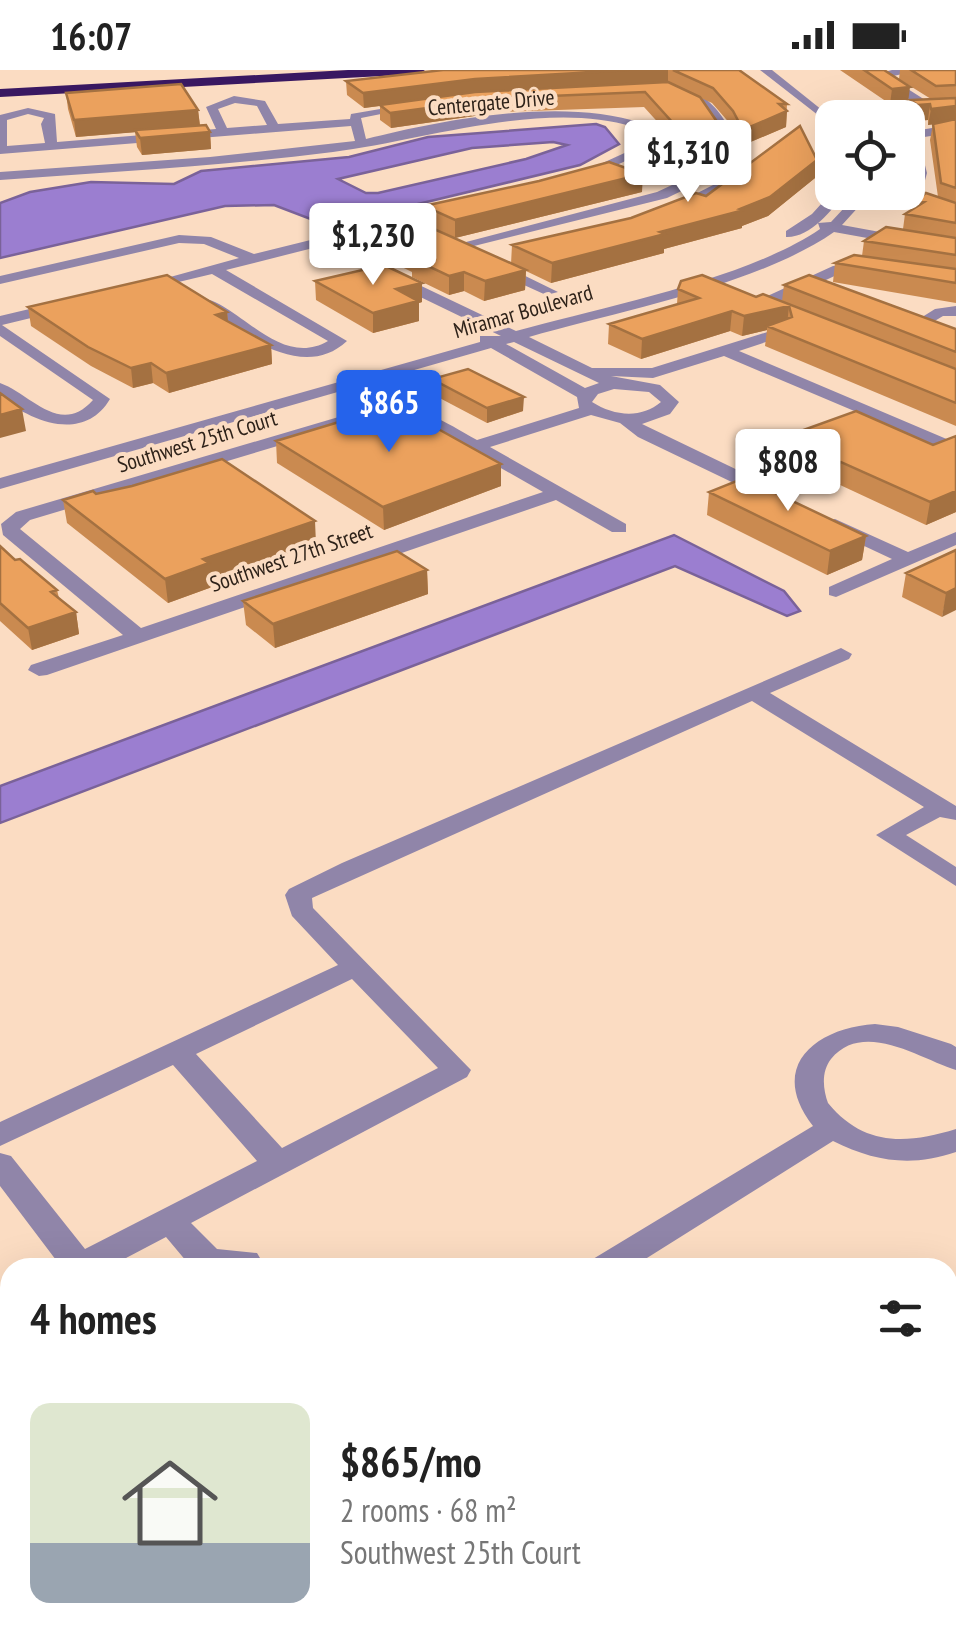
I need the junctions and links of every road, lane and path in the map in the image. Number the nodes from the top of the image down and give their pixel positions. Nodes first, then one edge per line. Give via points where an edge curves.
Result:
1 (260, 70) edge
2 (419, 70) edge
3 (764, 70) edge
4 (786, 70) edge
5 (915, 70) edge
6 (0, 84) edge
7 (668, 89) edge
8 (0, 93) edge
9 (824, 100) edge
10 (430, 104) edge
11 (956, 106) edge
12 (925, 108) edge
13 (930, 108) junction
14 (815, 110) edge
15 (354, 122) junction
16 (274, 128) junction
17 (956, 128) edge
18 (223, 133) junction
19 (102, 144) junction
20 (361, 144) junction
21 (648, 145) junction
22 (52, 146) junction
23 (0, 150) edge
24 (737, 154) junction
25 (112, 168) junction
26 (0, 176) edge
27 (571, 180) edge
28 (672, 190) junction
29 (700, 196) junction
30 (475, 203) edge
31 (822, 210) edge
32 (849, 210) edge
33 (664, 212) edge
34 (956, 214) edge
35 (812, 220) junction
36 (398, 221) junction
37 (836, 224) junction
38 (440, 241) junction
39 (956, 242) edge
40 (306, 243) junction
41 (956, 250) edge
42 (255, 255) junction
43 (505, 257) edge
44 (486, 262) junction
45 (880, 268) edge
46 (214, 269) junction
47 (0, 280) edge
48 (166, 281) junction
49 (130, 290) edge
50 (551, 292) dead end
51 (74, 303) edge
52 (956, 312) edge
53 (0, 325) edge
54 (488, 336) junction
55 (520, 336) junction
56 (956, 343) edge
57 (724, 350) junction
58 (573, 363) junction
59 (647, 379) junction
60 (614, 384) junction
61 (4, 394) edge
62 (588, 402) junction
63 (626, 418) junction
64 (476, 446) junction
65 (956, 449) edge
66 (0, 468) edge
67 (0, 484) edge
68 (559, 493) junction
69 (784, 500) edge
70 (820, 517) edge
71 (619, 528) dead end
72 (956, 538) edge
73 (907, 559) junction
74 (836, 591) dead end
75 (137, 636) junction
76 (841, 654) dead end
77 (39, 670) dead end
78 (753, 692) junction
79 (949, 812) edge
80 (956, 878) edge
81 (356, 967) junction
82 (178, 1052) junction
83 (956, 1060) edge
84 (834, 1127) junction
85 (0, 1135) edge
86 (956, 1140) edge
87 (276, 1163) junction
88 (0, 1164) edge
89 (168, 1218) junction
90 (72, 1258) edge
91 (95, 1258) edge
92 (203, 1258) edge
93 (620, 1258) edge

1 - 6 highway
2 - 8 highway
3 - 14 street
4 - 9 street
5 - 13 street via 879,74
7 - 24 street via 688,93 711,113
10 - 15 street, Centergate Drive via 360,113
11 - 13 street
12 - 13 street
15 - 16 street, Centergate Drive
15 - 20 street
16 - 18 street, Centergate Drive
16 - 18 street via 261,103 234,100 212,107
17 - 34 street via 913,133 921,174 913,201
18 - 19 street, Centergate Drive
19 - 22 street, Centergate Drive
19 - 25 street
20 - 21 street, Centergate Drive via 469,124 598,116 636,122
20 - 25 street, Centergate Drive
21 - 24 street
21 - 27 street via 633,158
22 - 23 street, Centergate Drive
22 - 23 street via 51,116 28,111 1,118
24 - 28 street
24 - 29 street via 738,171
25 - 26 street, Centergate Drive
28 - 29 street
28 - 38 street
29 - 33 street
30 - 36 street
31 - 35 street, Miramar Boulevard
32 - 37 street, Miramar Boulevard
35 - 37 street
35 - 54 street, Miramar Boulevard via 722,264
36 - 38 street
36 - 40 street
37 - 39 street
37 - 41 street
37 - 55 street, Miramar Boulevard via 777,257 714,280
38 - 44 street
40 - 42 street
40 - 54 street
42 - 46 street
42 - 47 street via 180,239
43 - 44 street
44 - 50 street
45 - 57 street via 849,265 766,302 786,326
46 - 48 street
46 - 48 street via 339,341 321,351 285,350
48 - 49 street
51 - 53 street
52 - 56 street via 919,324
53 - 61 street via 102,399 85,416 54,419
54 - 55 street, Miramar Boulevard
54 - 62 street
54 - 66 street, Miramar Boulevard
54 - 67 street, Miramar Boulevard
55 - 58 street
57 - 59 street
57 - 65 street
58 - 59 street
58 - 60 street
59 - 60 street
59 - 63 street via 671,402 669,408
60 - 62 street
62 - 63 street
62 - 64 street
63 - 69 street via 644,433
64 - 68 street
64 - 75 street, Southwest 25th Court via 417,413 369,413 10,524 10,532
68 - 71 street
68 - 75 street, Southwest 27th Street
70 - 73 street
72 - 73 street
73 - 74 street
75 - 77 street, Southwest 27th Street
76 - 78 street
78 - 79 street
78 - 81 street via 298,895 301,910
79 - 80 street via 888,834
81 - 82 street
81 - 87 street via 457,1070
82 - 85 street
82 - 87 street
83 - 84 street via 918,1039 890,1034 838,1041 820,1053 808,1089
84 - 86 street via 857,1141 911,1152
84 - 93 street
87 - 89 street
88 - 90 street
89 - 91 street
89 - 92 street

